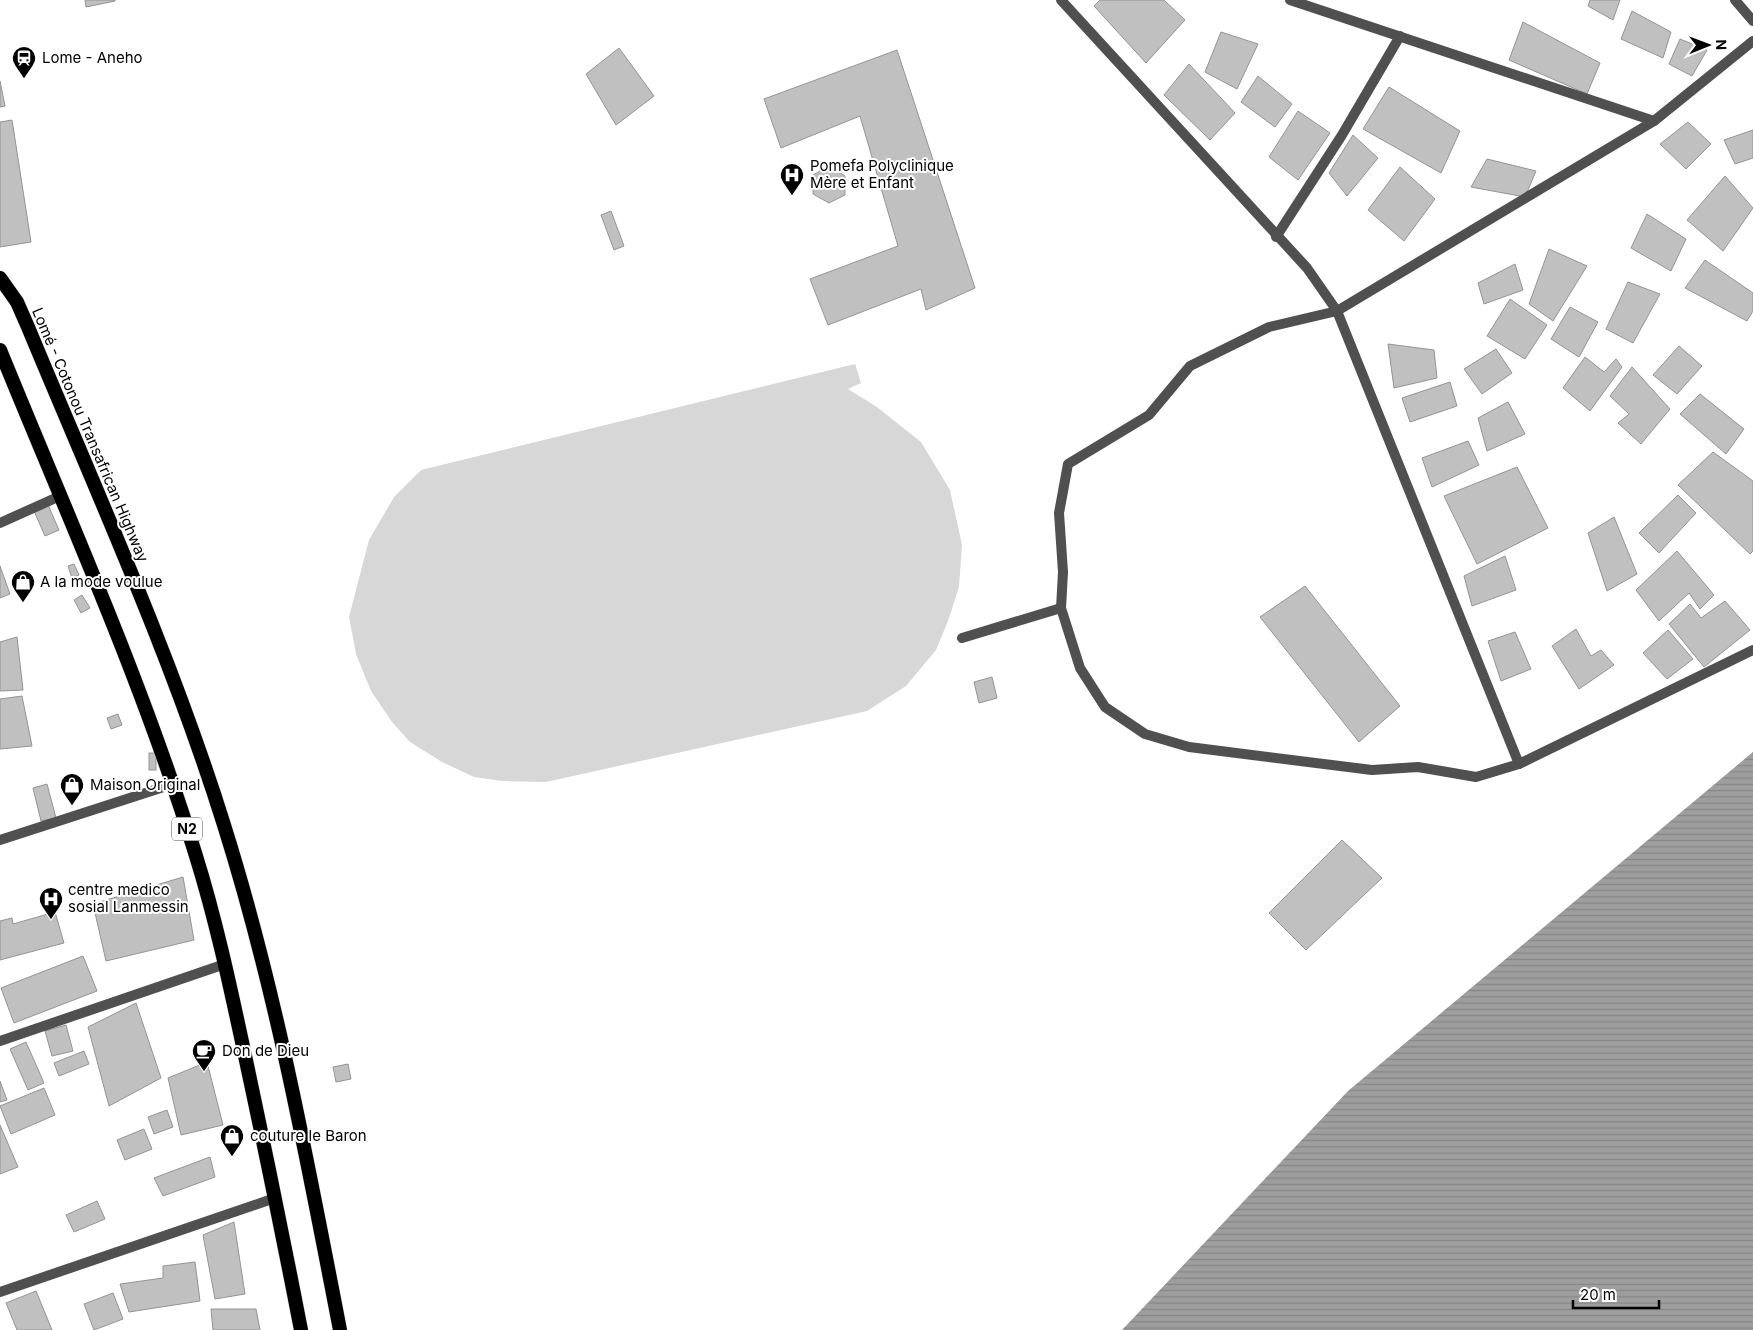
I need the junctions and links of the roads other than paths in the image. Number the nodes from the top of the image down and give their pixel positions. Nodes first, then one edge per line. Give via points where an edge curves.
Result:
1 (1061, 0) edge
2 (1290, 0) edge
3 (1735, 0) edge
4 (1753, 21) edge
5 (1400, 36) junction
6 (1753, 41) edge
7 (1654, 121) junction
8 (1276, 237) junction
9 (0, 278) edge
10 (1336, 311) junction
11 (0, 350) edge
12 (60, 496) junction
13 (0, 523) edge
14 (1061, 608) junction
15 (962, 638) dead end
16 (1753, 650) edge
17 (1519, 764) junction
18 (173, 784) junction
19 (0, 840) edge
20 (225, 964) junction
21 (0, 1042) edge
22 (275, 1198) junction
23 (0, 1292) edge
24 (301, 1330) edge
25 (340, 1330) edge

1 - 8 street
2 - 5 street
3 - 4 street
5 - 7 street
5 - 8 street via 1342,135
6 - 7 street
7 - 10 street
8 - 10 street via 1307,268
9 - 25 highway, Lomé - Cotonou Transafrican Highway / N2 via 17,302 28,327 150,620 224,825 273,998
10 - 14 street via 1268,327 1190,366 1149,415 1068,464 1059,513 1063,572
10 - 17 street
11 - 12 highway, N2
12 - 13 street
12 - 18 highway, N2 via 113,624
14 - 15 street
14 - 17 street via 1080,668 1105,706 1145,734 1189,747 1372,770 1418,766 1476,777
16 - 17 street
18 - 19 street
18 - 20 highway, N2
20 - 21 street
20 - 22 highway, N2
22 - 23 street
22 - 24 highway, N2

